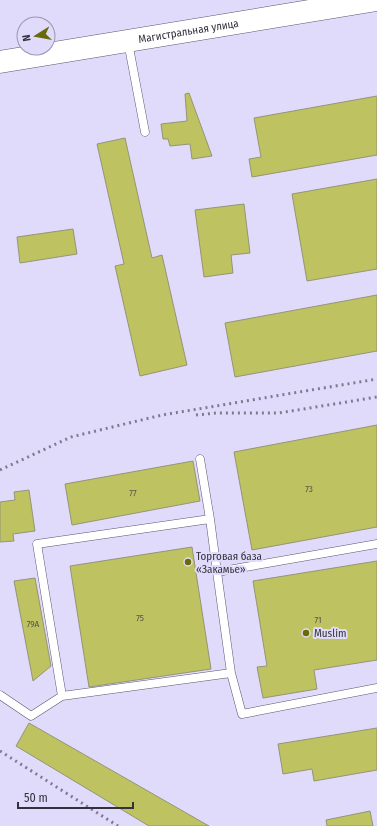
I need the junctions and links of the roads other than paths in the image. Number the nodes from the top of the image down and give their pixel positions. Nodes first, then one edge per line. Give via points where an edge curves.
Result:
1 (376, 0) edge
2 (128, 41) junction
3 (2, 60) edge
4 (145, 132) dead end
5 (200, 459) dead end
6 (210, 519) junction
7 (377, 544) edge
8 (216, 572) junction
9 (231, 672) junction
10 (377, 688) edge
11 (0, 695) edge
12 (62, 696) junction

1 - 2 main road, Магистральная улица
2 - 3 main road, Магистральная улица
2 - 4 lane
5 - 6 lane
6 - 8 lane
6 - 12 lane via 37,544
7 - 8 lane
8 - 9 lane
9 - 10 lane via 242,714
9 - 12 lane
11 - 12 lane via 31,716

